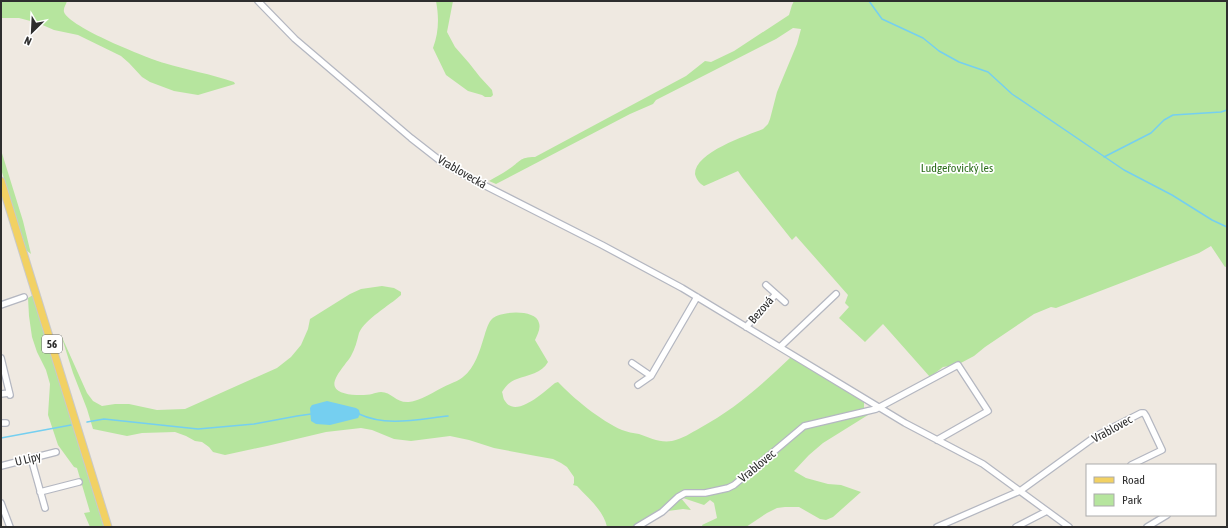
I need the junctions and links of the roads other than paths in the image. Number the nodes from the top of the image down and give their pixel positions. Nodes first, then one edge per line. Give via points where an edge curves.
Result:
1 (258, 1) edge
2 (1, 181) edge
3 (766, 285) dead end
4 (776, 294) junction
5 (836, 294) dead end
6 (24, 297) dead end
7 (697, 297) junction
8 (785, 302) dead end
9 (1, 305) edge
10 (746, 327) junction
11 (780, 347) junction
12 (1, 358) edge
13 (632, 363) dead end
14 (651, 376) junction
15 (638, 385) dead end
16 (1, 394) edge
17 (879, 407) junction
18 (937, 440) junction
19 (56, 452) dead end
20 (31, 458) junction
21 (1133, 464) edge
22 (1, 466) edge
23 (79, 482) dead end
24 (1020, 491) junction
25 (40, 492) junction
26 (1, 503) edge
27 (44, 508) dead end
28 (1047, 511) junction
29 (1165, 516) edge
30 (10, 527) edge
31 (108, 527) edge
32 (637, 527) edge
33 (937, 527) edge
34 (1016, 527) edge
35 (1069, 527) edge
36 (1147, 527) edge

1 - 7 street, Vrablovecká via 300,43 443,163 613,250
2 - 31 main road, 56
3 - 4 street, Bezová
4 - 8 street, Bezová
4 - 10 street, Bezová
5 - 11 street
6 - 9 street
7 - 10 street
7 - 14 street
10 - 11 street
11 - 17 street
12 - 16 street via 10,394
13 - 14 street
14 - 15 street
17 - 18 street
17 - 18 street, Vrablovec via 958,365 988,412
17 - 32 street, Vrablovec via 804,426 734,485 705,493 685,493 662,512
18 - 24 street via 982,464
19 - 20 street, U Lípy
20 - 22 street, U Lípy
20 - 25 street
21 - 24 street, Vrablovec via 1162,450 1144,413 1096,436
23 - 25 street
24 - 28 street
24 - 33 street, Vrablovec
25 - 27 street
26 - 30 street
28 - 34 street
28 - 35 street
29 - 36 street

